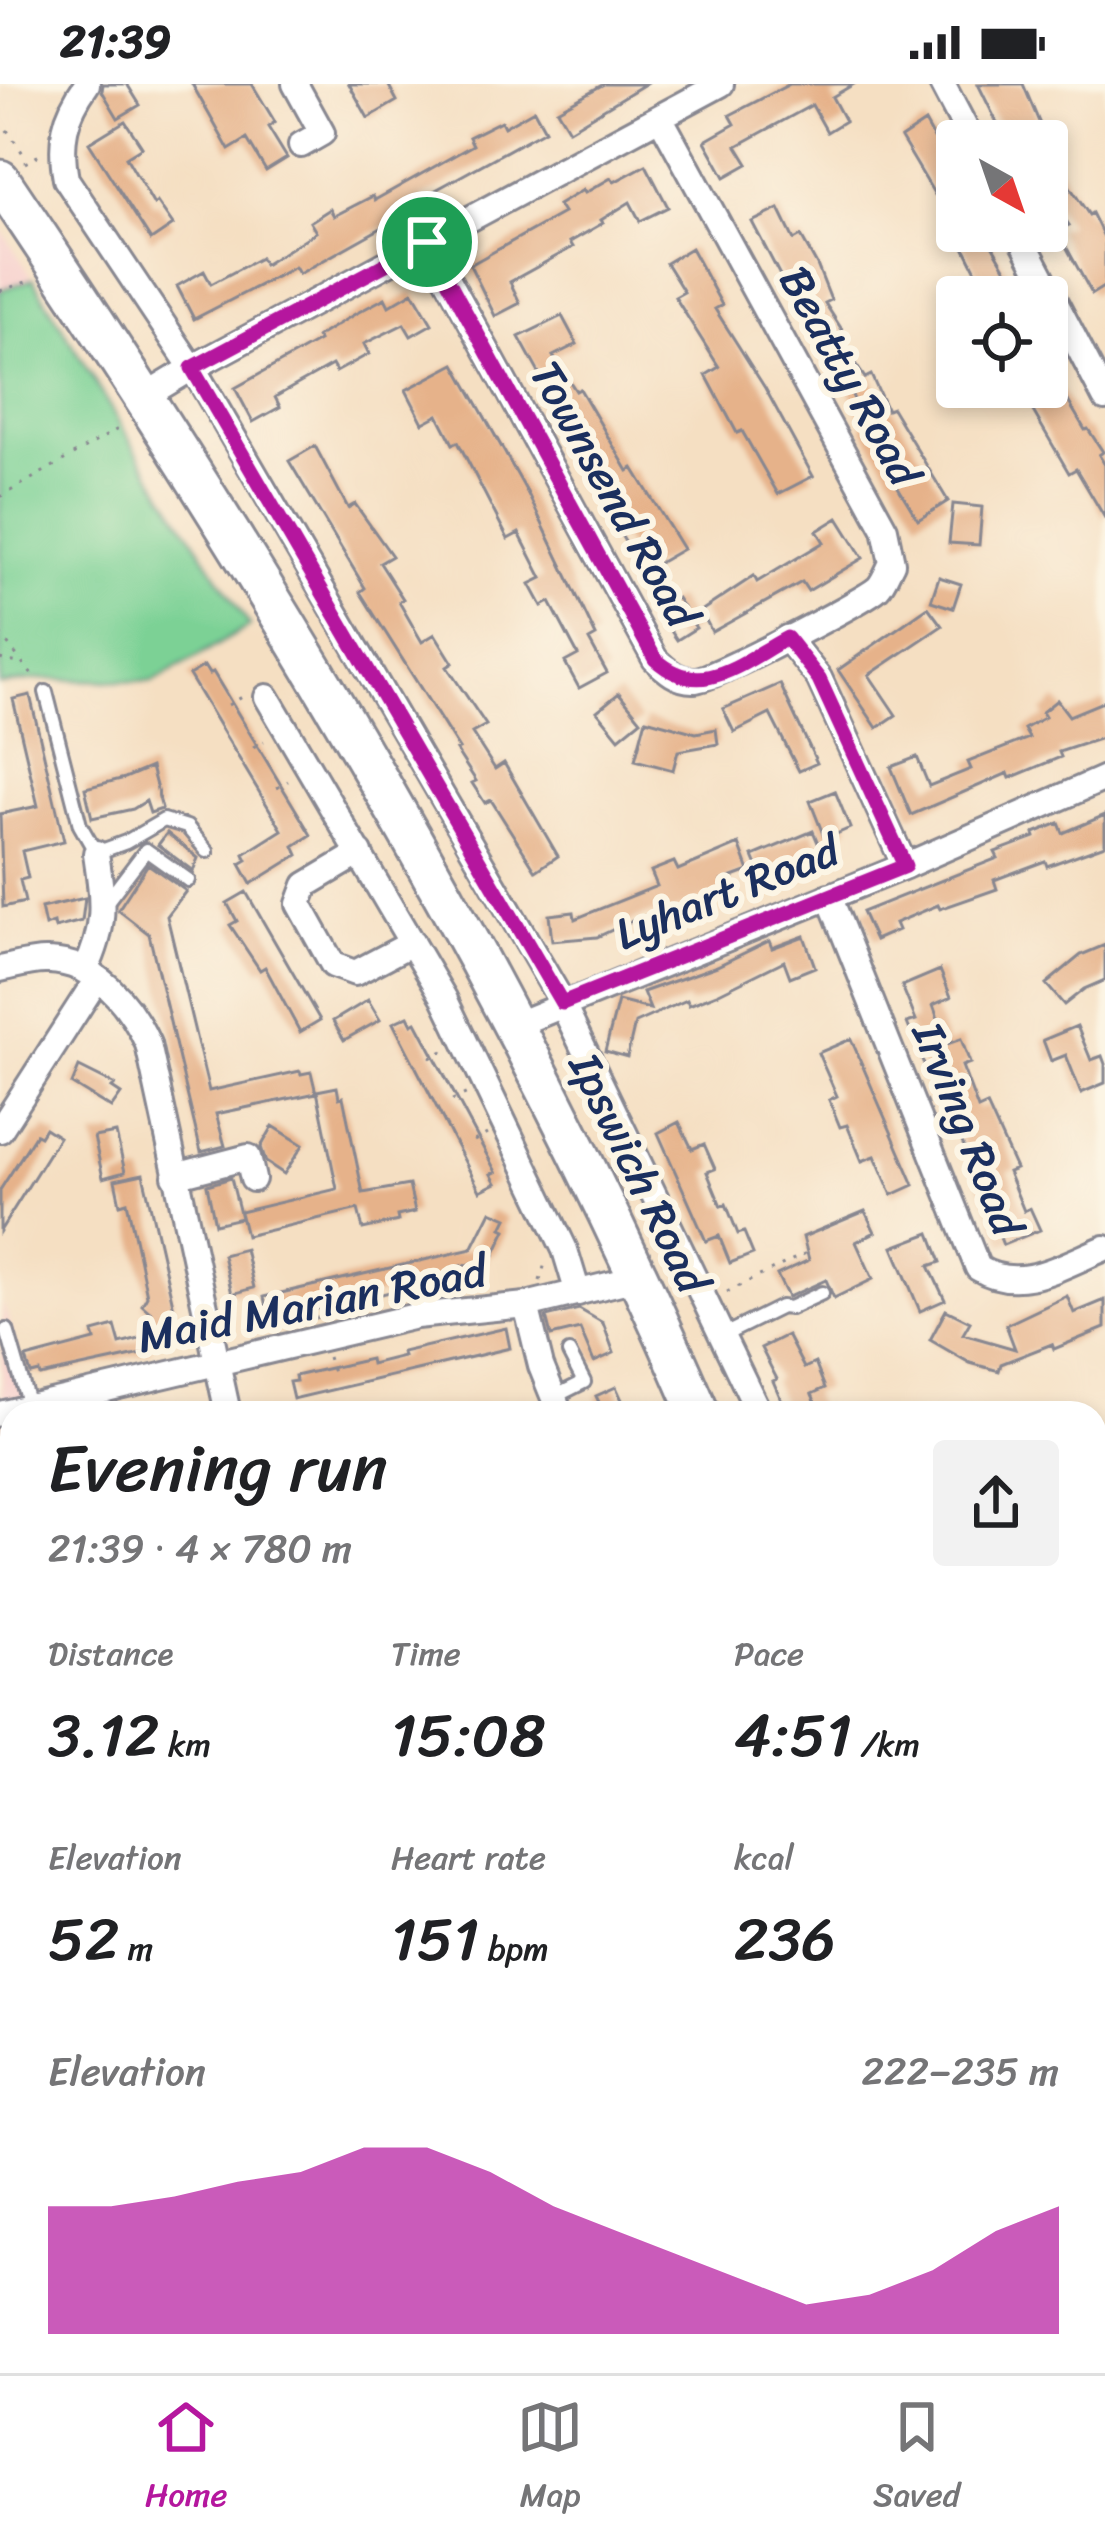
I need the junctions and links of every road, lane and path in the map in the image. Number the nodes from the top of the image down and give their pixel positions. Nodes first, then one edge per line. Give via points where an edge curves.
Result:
1 (86, 84) edge
2 (295, 84) edge
3 (721, 84) edge
4 (942, 84) edge
5 (660, 117) junction
6 (0, 120) edge
7 (961, 120) edge
8 (321, 133) dead end
9 (60, 143) junction
10 (14, 170) edge
11 (427, 242) junction
12 (1029, 252) edge
13 (36, 278) dead end
14 (0, 291) edge
15 (192, 368) junction
16 (1105, 398) edge
17 (135, 410) junction
18 (0, 497) edge
19 (0, 634) edge
20 (787, 638) junction
21 (0, 659) edge
22 (24, 664) junction
23 (46, 692) joint
24 (256, 696) joint
25 (228, 705) dead end
26 (1105, 778) edge
27 (207, 851) dead end
28 (96, 853) junction
29 (360, 853) junction
30 (905, 866) junction
31 (126, 877) junction
32 (188, 880) dead end
33 (140, 888) dead end
34 (830, 896) junction
35 (105, 905) junction
36 (412, 943) junction
37 (0, 970) edge
38 (91, 975) junction
39 (562, 1003) junction
40 (512, 1026) junction
41 (0, 1130) edge
42 (248, 1158) dead end
43 (175, 1176) junction
44 (1105, 1248) edge
45 (806, 1252) dead end
46 (641, 1277) junction
47 (578, 1292) junction
48 (822, 1293) dead end
49 (718, 1296) dead end
50 (526, 1305) junction
51 (7, 1330) dead end
52 (724, 1335) junction
53 (569, 1353) dead end
54 (216, 1364) junction
55 (27, 1401) edge
56 (66, 1401) edge
57 (225, 1401) edge
58 (556, 1401) edge
59 (562, 1401) edge
60 (694, 1401) edge
61 (754, 1401) edge

1 - 9 street
2 - 8 street
3 - 5 street
4 - 7 street
5 - 11 street
5 - 20 street, Beatty Road via 885,529 892,563 878,588
6 - 10 path
9 - 10 path
9 - 15 street, Ipswich Road via 66,179
10 - 17 highway, Ipswich Road
11 - 15 street
11 - 20 street, Townsend Road via 655,659 692,681
12 - 16 street
13 - 14 path
15 - 17 street
15 - 39 street, Ipswich Road
17 - 18 path
17 - 40 highway, Ipswich Road via 346,721
19 - 22 path
20 - 30 street via 819,679
21 - 22 path
22 - 23 path
23 - 28 lane via 80,825
24 - 25 path
24 - 29 street
26 - 30 street, Lyhart Road
27 - 28 lane via 187,827 164,820
28 - 35 street
29 - 36 street
29 - 36 street via 300,893 333,964 355,973
30 - 34 street, Lyhart Road
31 - 32 lane via 146,850
31 - 33 lane
31 - 35 lane
34 - 39 street, Lyhart Road
34 - 44 street, Irving Road via 978,1268 998,1281 1024,1280
35 - 38 street
36 - 47 street via 559,1237
37 - 38 street via 42,960
38 - 41 street
38 - 43 street via 134,1013 148,1044
39 - 40 street, Lyhart Road
39 - 52 street, Ipswich Road
40 - 46 highway, Ipswich Road
42 - 43 street
43 - 54 street
45 - 49 path
46 - 47 street, Maid Marian Road
46 - 60 highway, Ipswich Road
47 - 50 street, Maid Marian Road
48 - 52 lane
50 - 54 street, Maid Marian Road via 416,1316
50 - 58 street
51 - 55 lane
52 - 61 street, Ipswich Road
53 - 59 lane via 584,1382
54 - 56 street, Maid Marian Road
54 - 57 street

